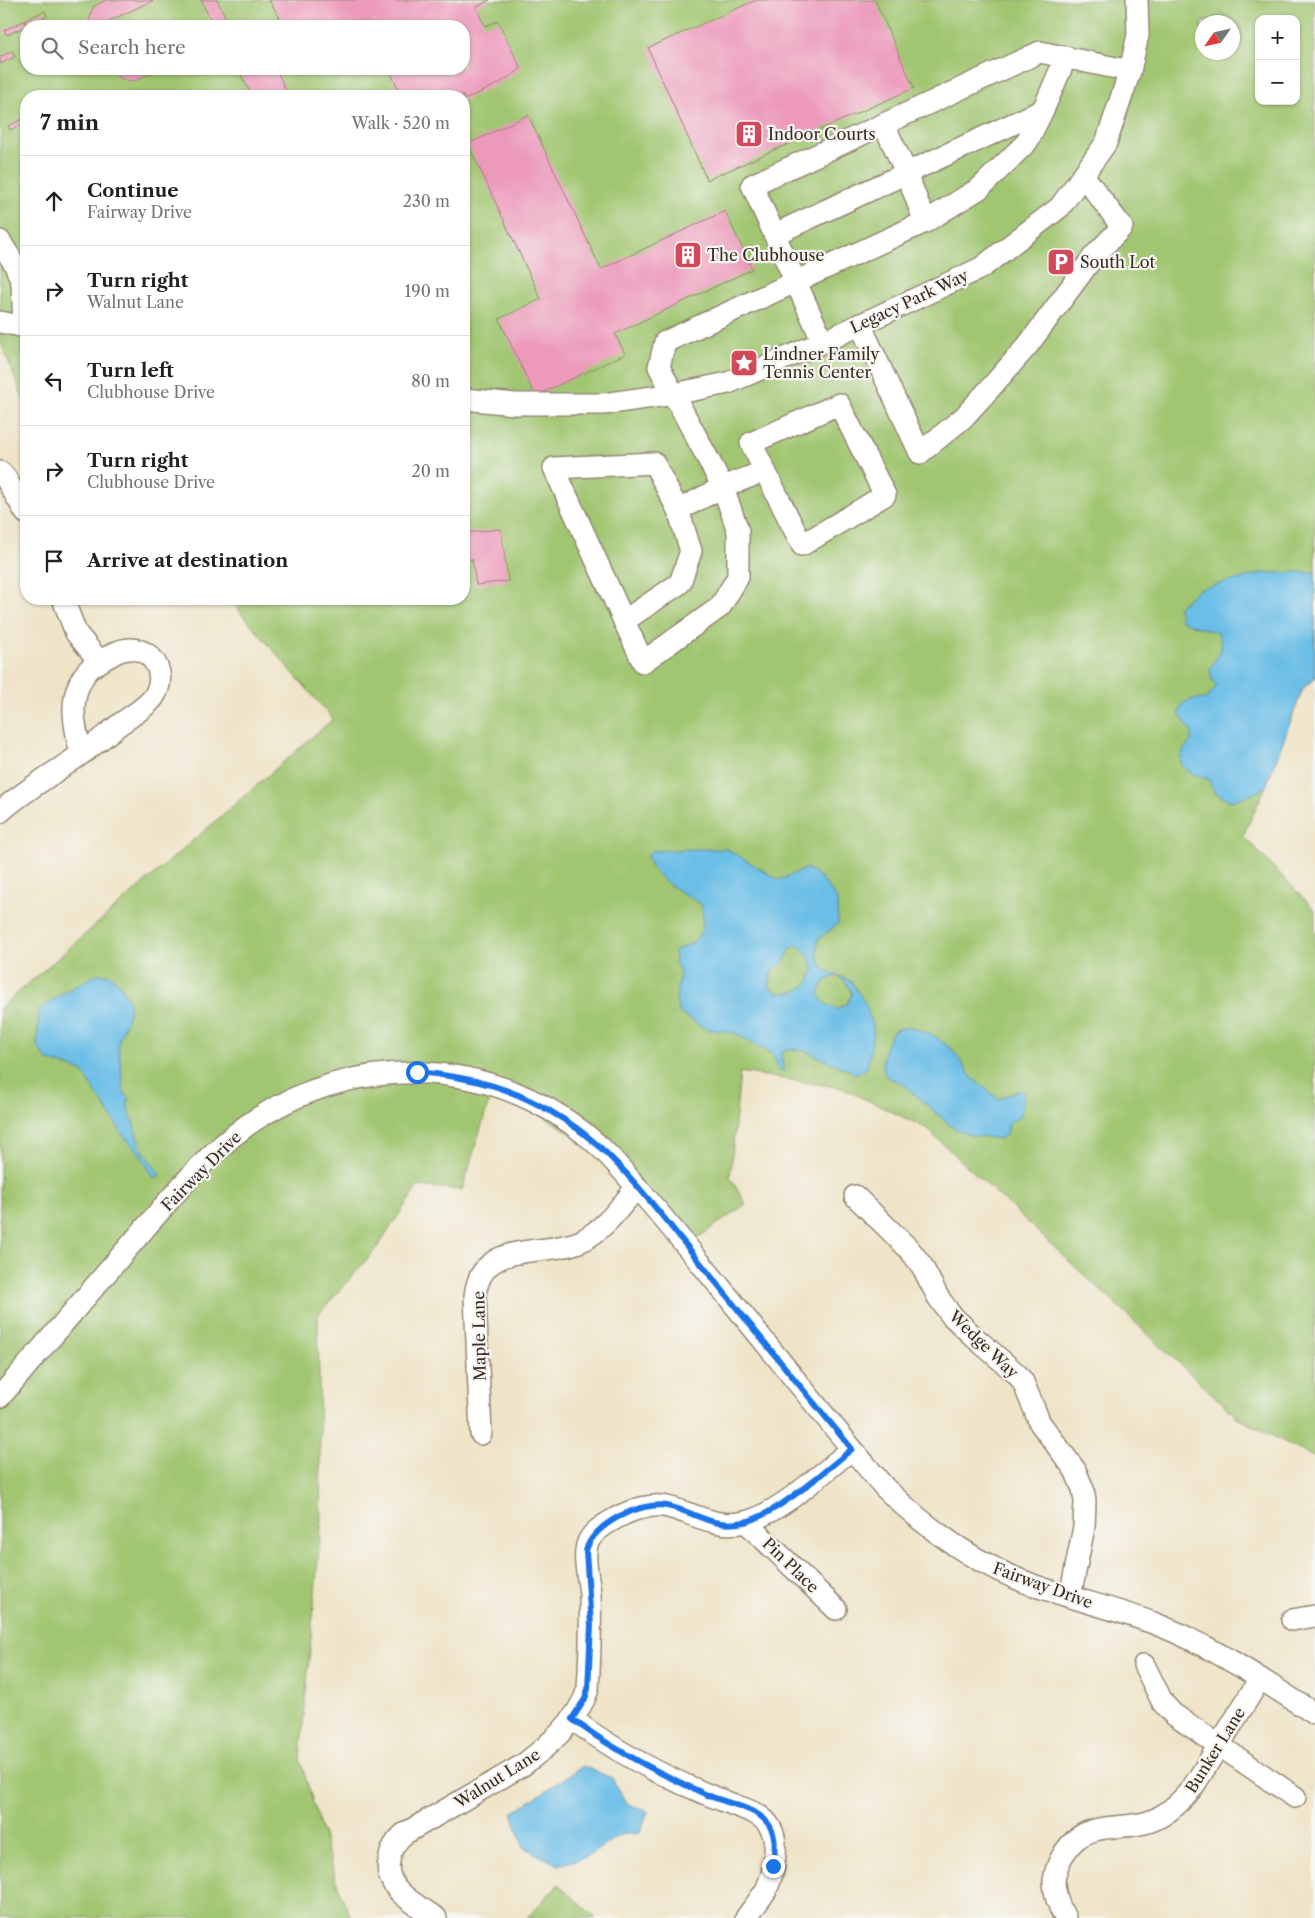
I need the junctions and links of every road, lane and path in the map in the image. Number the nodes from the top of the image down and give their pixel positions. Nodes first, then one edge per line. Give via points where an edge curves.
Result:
1 (1137, 0) edge
2 (1066, 57) junction
3 (1130, 71) junction
4 (1043, 110) junction
5 (884, 125) junction
6 (907, 174) junction
7 (1083, 175) junction
8 (926, 222) junction
9 (775, 234) junction
10 (0, 240) edge
11 (20, 278) edge
12 (796, 281) junction
13 (0, 322) edge
14 (860, 324) junction
15 (20, 326) edge
16 (823, 342) junction
17 (674, 394) junction
18 (470, 400) edge
19 (765, 471) junction
20 (0, 472) edge
21 (723, 487) junction
22 (20, 503) edge
23 (678, 510) junction
24 (64, 605) edge
25 (624, 621) junction
26 (100, 662) junction
27 (81, 754) junction
28 (0, 812) edge
29 (637, 1187) junction
30 (856, 1196) dead end
31 (0, 1397) edge
32 (481, 1434) dead end
33 (852, 1449) junction
34 (746, 1522) junction
35 (1070, 1597) junction
36 (836, 1609) dead end
37 (1315, 1616) edge
38 (1292, 1620) dead end
39 (1144, 1665) dead end
40 (1260, 1679) junction
41 (1315, 1714) edge
42 (572, 1719) junction
43 (1220, 1744) junction
44 (1295, 1797) dead end
45 (436, 1918) edge
46 (746, 1918) edge
47 (1065, 1918) edge

1 - 3 street, Legacy Park Way via 1138,35
2 - 3 street
2 - 4 street
2 - 5 street via 1040,52
3 - 7 street, Legacy Park Way via 1106,143
4 - 6 street
4 - 8 street via 1027,142 980,188
5 - 6 street
5 - 9 street via 752,185
6 - 8 street
6 - 9 street
7 - 14 street, Legacy Park Way via 1060,207 980,268
7 - 14 street via 1122,227 1094,256 1028,345 993,385 963,418 920,453
8 - 12 street
9 - 12 street
10 - 11 street
12 - 16 street
12 - 17 street via 665,342 659,367
13 - 15 street
14 - 16 street, Legacy Park Way
16 - 17 street, Legacy Park Way via 728,383
17 - 18 street, Legacy Park Way via 603,404 515,404
17 - 21 street
19 - 19 street via 751,443 839,404 885,495 802,545
19 - 21 street
20 - 22 street
21 - 23 street
21 - 25 street via 738,532 738,577 720,607 643,662
23 - 25 street via 691,551 680,583
23 - 25 street via 654,463 554,468
24 - 26 street via 76,633
26 - 27 street via 86,672 75,692 73,718
26 - 27 street via 128,648 138,649 147,653 158,667 161,682 152,699
27 - 28 street
29 - 31 street, Fairway Drive via 599,1146 564,1119 494,1085 456,1076 417,1072 352,1078 314,1090 279,1106 216,1151 180,1188
29 - 32 street, Maple Lane via 604,1225 582,1240 502,1256 485,1270 475,1296
29 - 33 street, Fairway Drive
30 - 35 street, Wedge Way via 909,1249 951,1315 1018,1374 1043,1427 1075,1470 1085,1501 1084,1527
33 - 34 street, Walnut Lane via 797,1493
33 - 35 street, Fairway Drive via 912,1514 963,1552 1023,1581
34 - 36 street, Pin Place
34 - 42 street, Walnut Lane via 723,1524 667,1506 657,1506 636,1509 599,1528 586,1551 591,1625 588,1689
35 - 40 street, Fairway Drive via 1155,1624 1190,1639
37 - 38 street
39 - 43 street via 1163,1703 1173,1714
40 - 41 street, Fairway Drive
40 - 43 street, Bunker Lane
42 - 45 street, Walnut Lane via 523,1765 404,1834 393,1845 388,1866 394,1884 400,1893
42 - 46 street via 648,1767 764,1819 774,1835 773,1866 766,1889
43 - 44 street
43 - 47 street, Bunker Lane via 1193,1787 1171,1810 1147,1822 1088,1831 1069,1846 1057,1868 1054,1882 1055,1895

